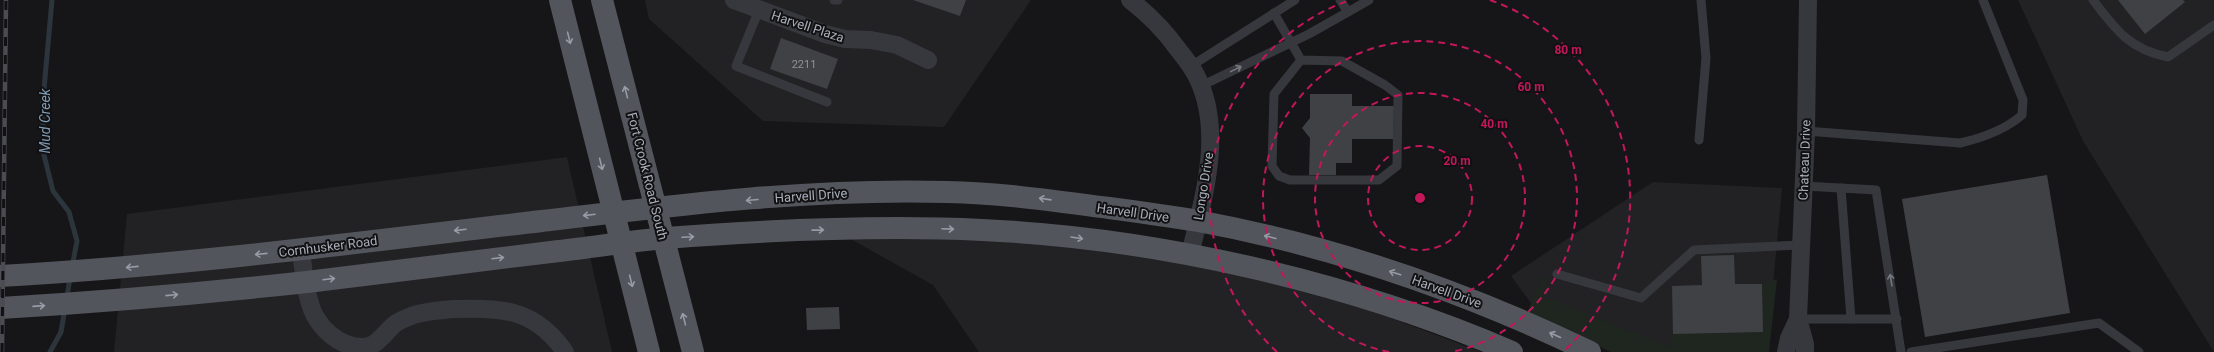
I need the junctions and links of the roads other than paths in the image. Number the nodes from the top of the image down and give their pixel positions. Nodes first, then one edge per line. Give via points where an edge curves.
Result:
1 (560, 0) edge
2 (602, 0) edge
3 (734, 0) edge
4 (834, 0) edge
5 (838, 0) edge
6 (1130, 0) edge
7 (1295, 0) edge
8 (1340, 0) edge
9 (1369, 0) edge
10 (1700, 0) edge
11 (1808, 0) edge
12 (1983, 0) edge
13 (2093, 0) edge
14 (759, 10) junction
15 (1348, 12) junction
16 (1274, 13) junction
17 (2214, 25) edge
18 (1292, 42) junction
19 (928, 60) dead end
20 (1301, 60) junction
21 (1191, 66) junction
22 (1201, 86) junction
23 (826, 102) dead end
24 (1806, 131) junction
25 (1699, 140) dead end
26 (1804, 186) junction
27 (1841, 188) junction
28 (656, 207) junction
29 (613, 212) junction
30 (1198, 221) junction
31 (664, 238) junction
32 (621, 244) junction
33 (1801, 245) junction
34 (301, 249) junction
35 (1190, 255) junction
36 (1557, 274) dead end
37 (0, 276) edge
38 (305, 282) junction
39 (0, 308) edge
40 (1798, 319) junction
41 (1851, 319) junction
42 (1897, 319) junction
43 (339, 349) edge
44 (370, 349) edge
45 (565, 352) edge
46 (649, 352) edge
47 (693, 352) edge
48 (1512, 352) edge
49 (1590, 352) edge
50 (1786, 352) edge
51 (1805, 352) edge
52 (1901, 352) edge
53 (1911, 352) edge
54 (2139, 352) edge

1 -> 29 main road
28 -> 2 main road, Fort Crook Road South
3 - 14 street, Harvell Plaza
4 - 5 lane
6 - 21 street, Longo Drive via 1166,33
7 - 16 lane
8 - 15 lane
9 - 15 lane
10 - 25 lane via 1706,58
11 - 24 street, Chateau Drive
12 - 24 lane via 2023,100 2022,115 2017,120 1984,137 1960,142
13 - 17 lane via 2120,34 2151,54 2168,57
14 - 19 street, Harvell Plaza via 825,34 897,45
14 - 23 lane via 736,66
15 - 18 lane
16 - 18 lane
16 - 21 lane
18 - 20 lane
22 -> 18 lane
20 - 20 lane via 1274,94 1272,166 1279,176 1290,180 1379,180 1397,166 1398,95 1342,61
21 - 22 street, Longo Drive
22 - 30 street, Longo Drive via 1209,114 1210,130 1207,180
24 - 26 street, Chateau Drive
26 - 27 lane
26 - 33 street, Chateau Drive
27 - 41 lane
42 -> 27 lane via 1876,190
28 - 29 main road, Cornhusker Road
30 -> 28 main road, Harvell Drive via 1037,198 953,192 818,194
28 - 31 main road, Fort Crook Road South
29 - 32 main road
29 -> 34 main road, Cornhusker Road
30 - 35 street, Longo Drive
49 -> 30 main road, Harvell Drive via 1501,311 1444,289 1322,250
31 - 32 main road
31 -> 35 main road via 791,230 931,228 1064,236
47 -> 31 main road, Fort Crook Road South
38 -> 32 main road
32 -> 46 main road
33 - 36 lane via 1694,250 1642,298
33 - 40 street, Chateau Drive
34 -> 37 main road, Cornhusker Road via 103,270
34 - 38 street
35 - 48 main road via 1304,280 1378,301 1430,318
39 -> 38 main road
38 - 43 street via 309,302 317,320
40 - 41 lane
40 - 50 street, Chateau Drive
40 - 51 street, Chateau Drive
41 - 42 lane
42 - 52 lane
43 - 44 street
44 - 45 street via 395,324 413,316 435,310 489,308 512,312 535,322 557,340
53 - 54 lane via 2099,323

